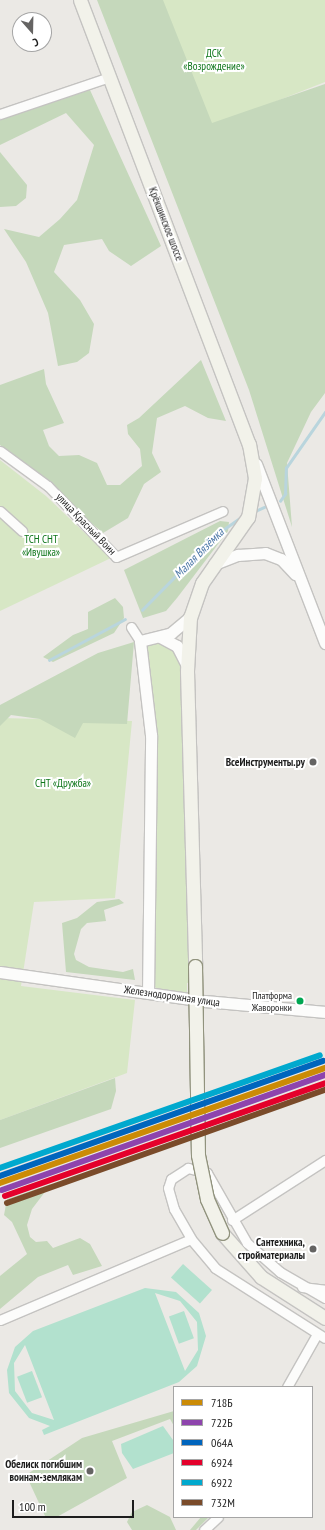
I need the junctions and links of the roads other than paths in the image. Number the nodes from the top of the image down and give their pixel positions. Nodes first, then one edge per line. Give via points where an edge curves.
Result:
1 (80, 0) edge
2 (109, 77) junction
3 (0, 114) edge
4 (250, 448) junction
5 (0, 451) edge
6 (0, 511) edge
7 (223, 511) dead end
8 (22, 531) dead end
9 (214, 564) junction
10 (301, 581) junction
11 (190, 617) junction
12 (131, 627) dead end
13 (160, 637) junction
14 (140, 641) junction
15 (325, 643) edge
16 (187, 666) junction
17 (0, 972) edge
18 (148, 994) junction
19 (325, 1012) edge
20 (325, 1160) edge
21 (232, 1220) junction
22 (191, 1239) junction
23 (302, 1286) junction
24 (325, 1290) edge
25 (325, 1298) edge
26 (325, 1318) edge
27 (0, 1320) edge
28 (321, 1336) edge
29 (288, 1386) edge
30 (216, 1523) edge
31 (204, 1530) edge

1 - 2 main road, Крёкшинское шоссе
2 - 3 street
2 - 4 main road, Крёкшинское шоссе
4 - 9 main road, Крёкшинское шоссе via 256,483 251,510
4 - 10 street
5 - 7 street, улица Красный Воин via 48,486 116,557
6 - 8 street
9 - 10 street via 238,555 265,553 286,563
9 - 11 main road, Крёкшинское шоссе via 198,590
10 - 15 street
11 - 13 street via 175,630
11 - 16 main road, Крёкшинское шоссе
12 - 14 street
13 - 14 street
13 - 16 street via 177,646
14 - 18 street via 152,735
16 - 26 main road, Крёкшинское шоссе, bridge via 198,1155 207,1199 222,1233 261,1277
17 - 18 street, Железнодорожная улица
18 - 19 street, Железнодорожная улица
20 - 21 street
21 - 22 street via 207,1173 194,1168 177,1173 170,1183 169,1195
21 - 23 street via 256,1251
22 - 27 street
22 - 28 street via 210,1263 233,1282
23 - 24 street
23 - 25 street
28 - 29 street
30 - 31 street

